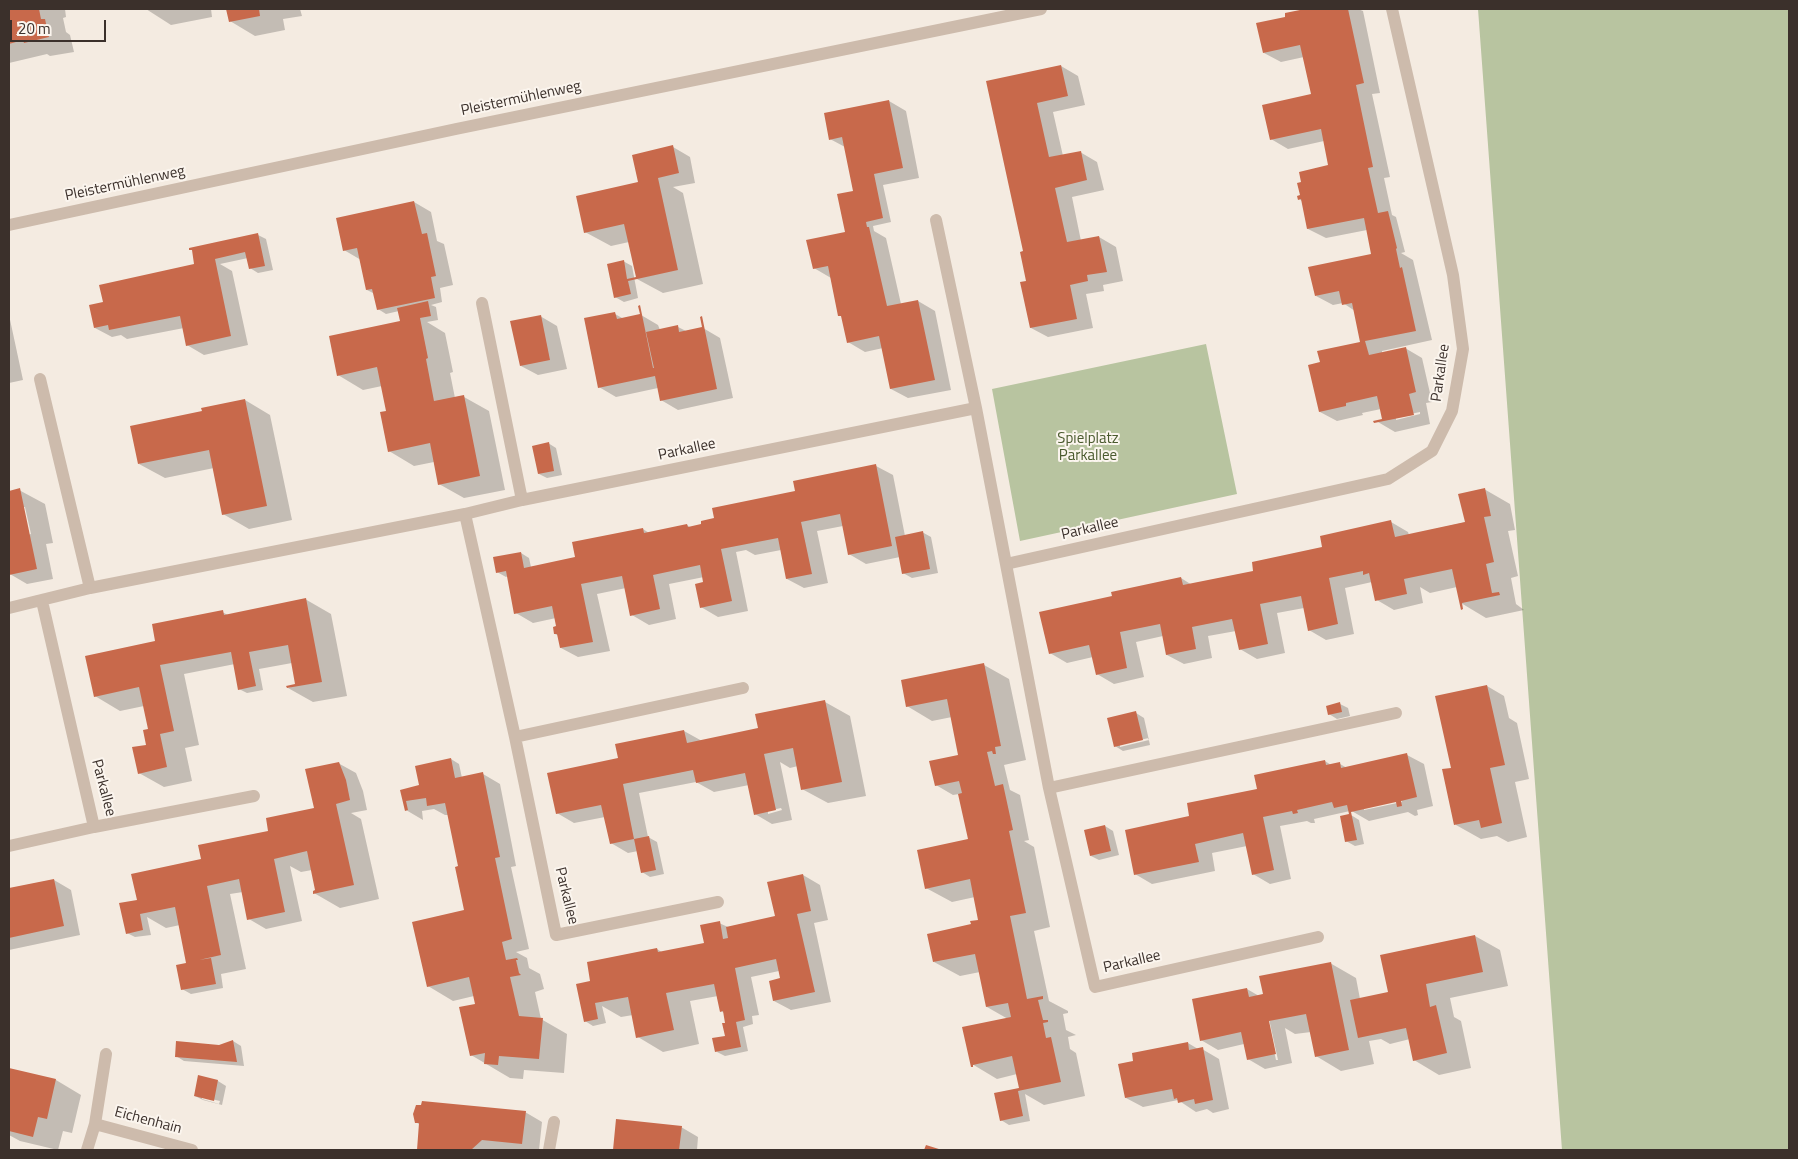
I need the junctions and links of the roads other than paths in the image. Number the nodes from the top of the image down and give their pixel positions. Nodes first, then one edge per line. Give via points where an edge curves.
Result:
1 (1041, 9) edge
2 (1392, 9) edge
3 (936, 220) dead end
4 (9, 225) edge
5 (482, 303) dead end
6 (40, 379) dead end
7 (976, 408) junction
8 (522, 500) junction
9 (465, 514) junction
10 (1006, 564) junction
11 (90, 588) junction
12 (42, 601) junction
13 (9, 608) edge
14 (742, 688) dead end
15 (1396, 712) dead end
16 (515, 737) junction
17 (1049, 788) junction
18 (254, 796) dead end
19 (94, 827) junction
20 (9, 846) edge
21 (718, 902) dead end
22 (1318, 937) dead end
23 (106, 1054) dead end
24 (554, 1122) dead end
25 (95, 1124) junction
26 (87, 1150) edge
27 (192, 1150) edge
28 (549, 1150) edge

1 - 4 street, Pleistermühlenweg
2 - 10 street, Parkallee via 1453,276 1463,349 1452,411 1432,452 1388,479
3 - 7 street, Parkallee
5 - 8 street
6 - 11 street
7 - 8 street, Parkallee
7 - 10 street, Parkallee
8 - 9 street, Parkallee
9 - 11 street, Parkallee
9 - 16 street, Parkallee
10 - 17 street, Parkallee
11 - 12 street, Parkallee
12 - 13 street, Parkallee
12 - 19 street, Parkallee
14 - 16 street
15 - 17 street
16 - 21 street, Parkallee via 556,935
17 - 22 street, Parkallee via 1094,987
18 - 19 street, Parkallee
19 - 20 street
23 - 25 street
24 - 28 street
25 - 26 street
25 - 27 street, Eichenhain

